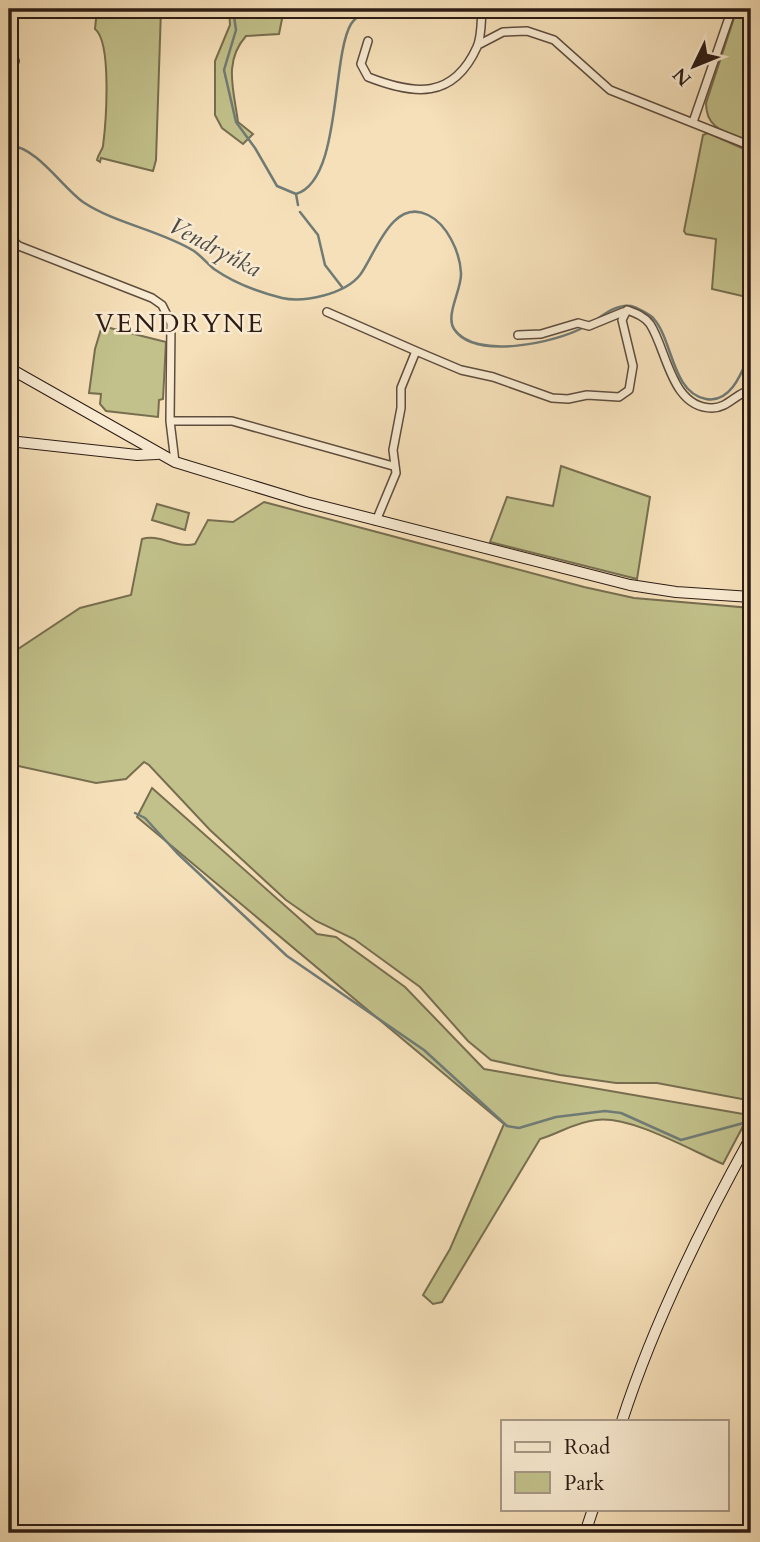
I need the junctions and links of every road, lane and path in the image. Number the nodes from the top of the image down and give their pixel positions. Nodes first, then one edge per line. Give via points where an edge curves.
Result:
1 (482, 9) edge
2 (732, 9) edge
3 (368, 41) dead end
4 (478, 46) junction
5 (693, 122) junction
6 (751, 146) edge
7 (9, 238) edge
8 (327, 312) dead end
9 (623, 312) junction
10 (518, 335) dead end
11 (416, 351) junction
12 (9, 368) edge
13 (751, 390) edge
14 (170, 421) junction
15 (9, 441) edge
16 (158, 454) junction
17 (175, 462) junction
18 (393, 466) junction
19 (376, 521) junction
20 (751, 597) edge
21 (751, 1136) edge
22 (622, 1420) edge
23 (593, 1510) edge
24 (586, 1533) edge

1 - 4 street
2 - 5 street
3 - 4 street via 361,64 368,77 399,88 427,91 455,78
4 - 5 street via 503,32 527,31 554,40 610,90
5 - 6 street
7 - 14 street via 162,305 171,323
8 - 11 street
9 - 10 street via 590,326
9 - 11 street via 633,366 629,390 619,397 552,398
9 - 13 street via 638,314 650,324 679,388 695,404 724,406
11 - 18 street via 401,388
12 - 16 street
14 - 17 street
14 - 18 street via 232,421
15 - 16 street
16 - 17 street
17 - 19 street
18 - 19 street via 396,473
19 - 20 street via 630,585
21 - 22 street via 708,1215
23 - 24 street

